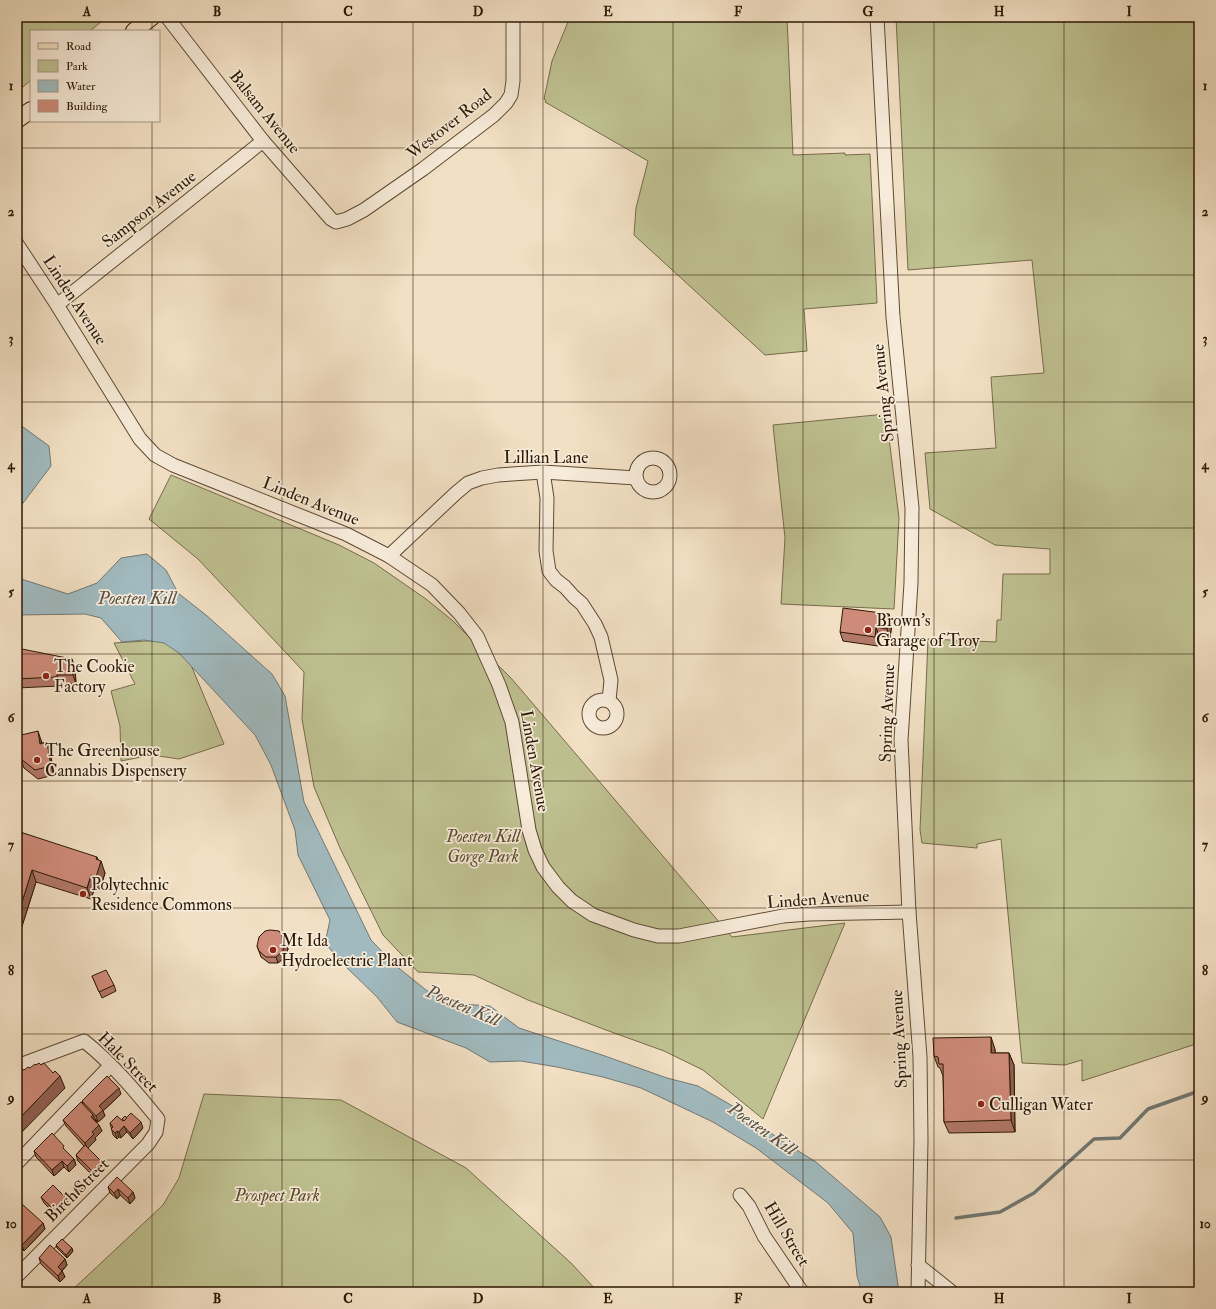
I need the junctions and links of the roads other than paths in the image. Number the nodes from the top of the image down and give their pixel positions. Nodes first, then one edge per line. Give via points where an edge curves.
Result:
1 (152, 17) edge
2 (167, 17) edge
3 (512, 17) edge
4 (877, 17) edge
5 (135, 30) edge
6 (30, 111) edge
7 (17, 120) edge
8 (263, 141) junction
9 (341, 221) joint
10 (17, 244) edge
11 (57, 305) junction
12 (543, 472) junction
13 (636, 478) dead end
14 (389, 556) junction
15 (609, 701) dead end
16 (909, 912) junction
17 (17, 1066) edge
18 (110, 1066) junction
19 (157, 1127) joint
20 (17, 1163) edge
21 (740, 1195) dead end
22 (918, 1265) junction
23 (19, 1271) edge
24 (802, 1292) edge
25 (918, 1292) edge
26 (952, 1292) edge

1 - 5 main road
2 - 8 street, Balsam Avenue
3 - 9 street, Westover Road via 513,81 506,103 423,169 364,210
4 - 16 street, Spring Avenue via 893,317 912,508 911,583 901,740
6 - 7 main road
8 - 9 street, Balsam Avenue via 331,219
8 - 11 street, Sampson Avenue
10 - 11 street, Linden Avenue
11 - 14 street, Linden Avenue via 140,439 156,455 173,465 346,534
12 - 13 street, Lillian Lane
12 - 14 street, Lillian Lane via 498,475 468,483
12 - 15 street via 547,498 546,551 549,571 582,604 595,624 601,637 610,680
14 - 16 street, Linden Avenue via 432,585 477,636 512,722 529,830 535,850 543,868 572,901 593,915 658,936 679,936 783,916
16 - 22 street, Spring Avenue via 920,1057
17 - 18 street, Hale Street via 84,1041
18 - 19 street, Hale Street via 158,1119
18 - 20 street
19 - 23 street, Birch Street via 148,1144
21 - 24 street, Hill Street
22 - 25 street, Spring Avenue
22 - 26 street

